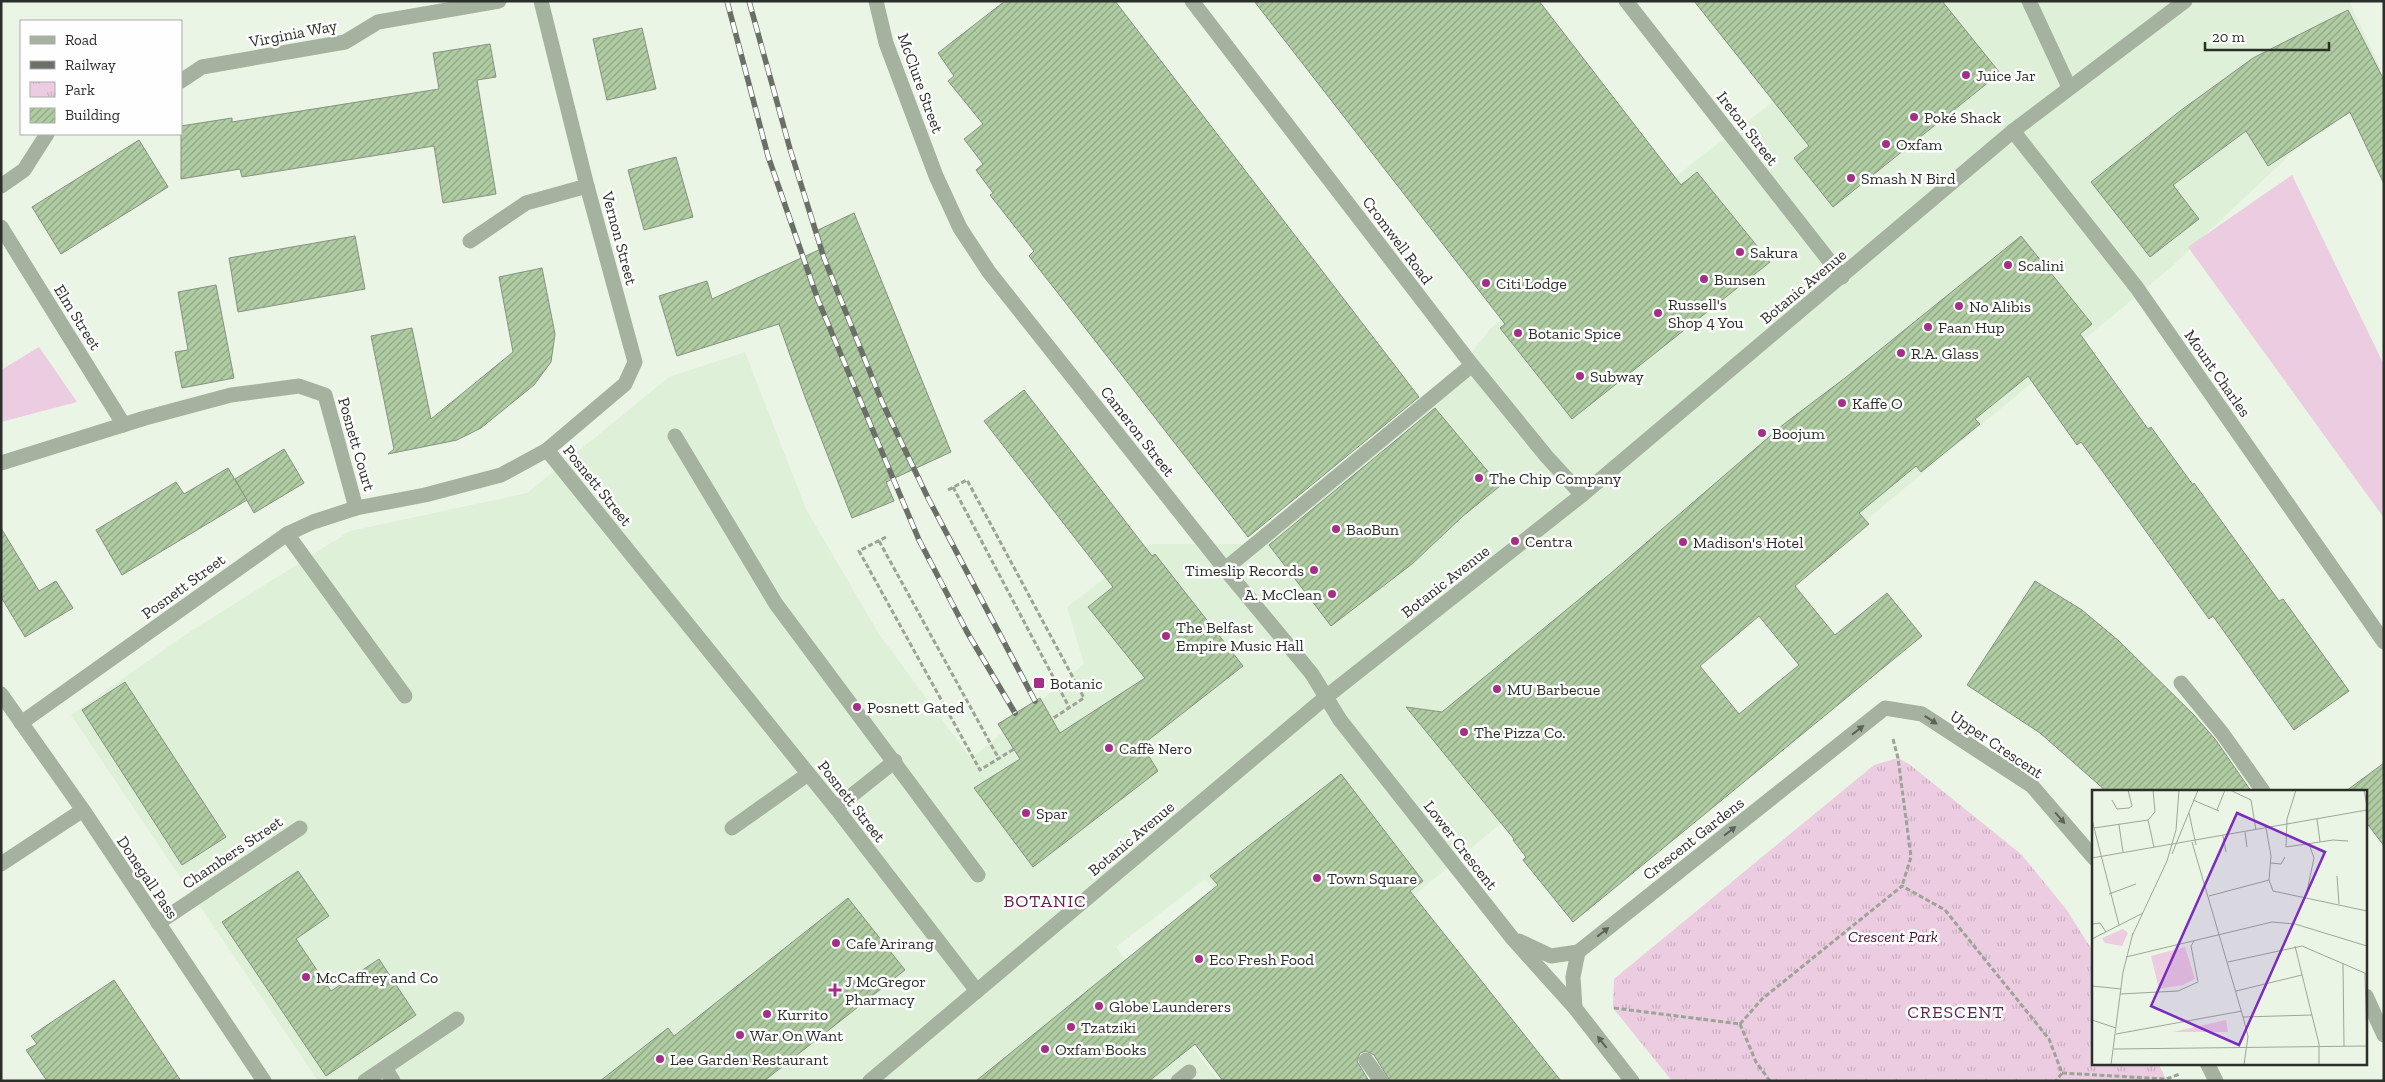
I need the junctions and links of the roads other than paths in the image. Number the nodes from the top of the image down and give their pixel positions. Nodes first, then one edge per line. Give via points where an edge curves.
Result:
1 (498, 1) edge
2 (541, 1) edge
3 (876, 1) edge
4 (1192, 1) edge
5 (1626, 1) edge
6 (2029, 1) edge
7 (2185, 1) edge
8 (182, 80) edge
9 (2069, 87) junction
10 (2014, 131) junction
11 (46, 135) edge
12 (936, 176) joint
13 (1, 186) edge
14 (587, 186) junction
15 (1, 227) edge
16 (470, 241) dead end
17 (1842, 277) junction
18 (1472, 365) junction
19 (124, 425) junction
20 (675, 436) dead end
21 (547, 450) junction
22 (1, 463) edge
23 (1582, 495) junction
24 (356, 508) junction
25 (287, 534) junction
26 (1225, 569) junction
27 (2384, 642) edge
28 (2181, 683) dead end
29 (1, 694) edge
30 (405, 696) dead end
31 (1326, 698) junction
32 (1885, 708) joint
33 (21, 723) junction
34 (895, 761) junction
35 (808, 774) junction
36 (2262, 790) edge
37 (836, 808) junction
38 (83, 810) junction
39 (300, 828) dead end
40 (732, 828) dead end
41 (2092, 856) edge
42 (1, 864) edge
43 (978, 875) dead end
44 (158, 923) junction
45 (1513, 939) junction
46 (1578, 952) junction
47 (977, 991) junction
48 (2368, 1001) edge
49 (1578, 1011) junction
50 (457, 1019) dead end
51 (2384, 1035) edge
52 (1366, 1060) dead end
53 (2209, 1064) edge
54 (385, 1068) junction
55 (264, 1081) edge
56 (364, 1081) edge
57 (394, 1081) edge
58 (870, 1081) edge
59 (1381, 1081) edge
60 (1632, 1081) edge
61 (2216, 1081) edge

1 - 8 street, Virginia Way via 378,22 346,42 202,68
2 - 14 street, Vernon Street
3 - 12 street, McClure Street via 886,43
4 - 18 street, Cromwell Road
5 - 17 street, Ireton Street
6 - 9 street
7 - 9 street, Botanic Avenue
9 - 10 street, Botanic Avenue
10 - 17 street, Botanic Avenue
10 - 27 street, Mount Charles via 2137,288
11 - 13 street via 24,170
12 - 26 street, Cameron Street via 960,228 989,272
14 - 16 street via 526,203
14 - 21 street, Vernon Street via 635,362 624,384
15 - 19 street, Elm Street
17 - 23 street, Botanic Avenue
18 - 23 street, Cromwell Road
18 - 26 street
19 - 22 street
19 - 24 street, Posnett Court via 231,395 299,386 325,395
20 - 34 street via 776,604
21 - 24 street, Posnett Street via 500,475 425,496
21 - 35 street, Posnett Street
23 - 31 street, Botanic Avenue
24 - 25 street, Posnett Street
25 - 30 street
25 - 33 street, Posnett Street
26 - 31 street, Cameron Street via 1312,674
28 - 36 street
29 - 33 street, Donegall Pass
31 - 45 street, Lower Crescent
31 - 47 street, Botanic Avenue
32 -> 41 street, Upper Crescent via 1922,714 2032,786
46 -> 32 street, Crescent Gardens
33 - 38 street, Donegall Pass
34 - 37 street
34 - 43 street
35 - 37 street, Posnett Street
35 - 40 street
37 - 47 street, Posnett Street
38 - 42 street
38 - 44 street, Donegall Pass
39 - 44 street, Chambers Street
44 - 55 street, Donegall Pass
45 - 46 street via 1551,956
45 - 49 street, Lower Crescent
46 - 49 street via 1574,977
47 - 58 street, Botanic Avenue
48 - 51 street
60 -> 49 street, Lower Crescent
50 - 54 street
52 - 59 street
53 - 61 street
54 - 56 street
54 - 57 street

